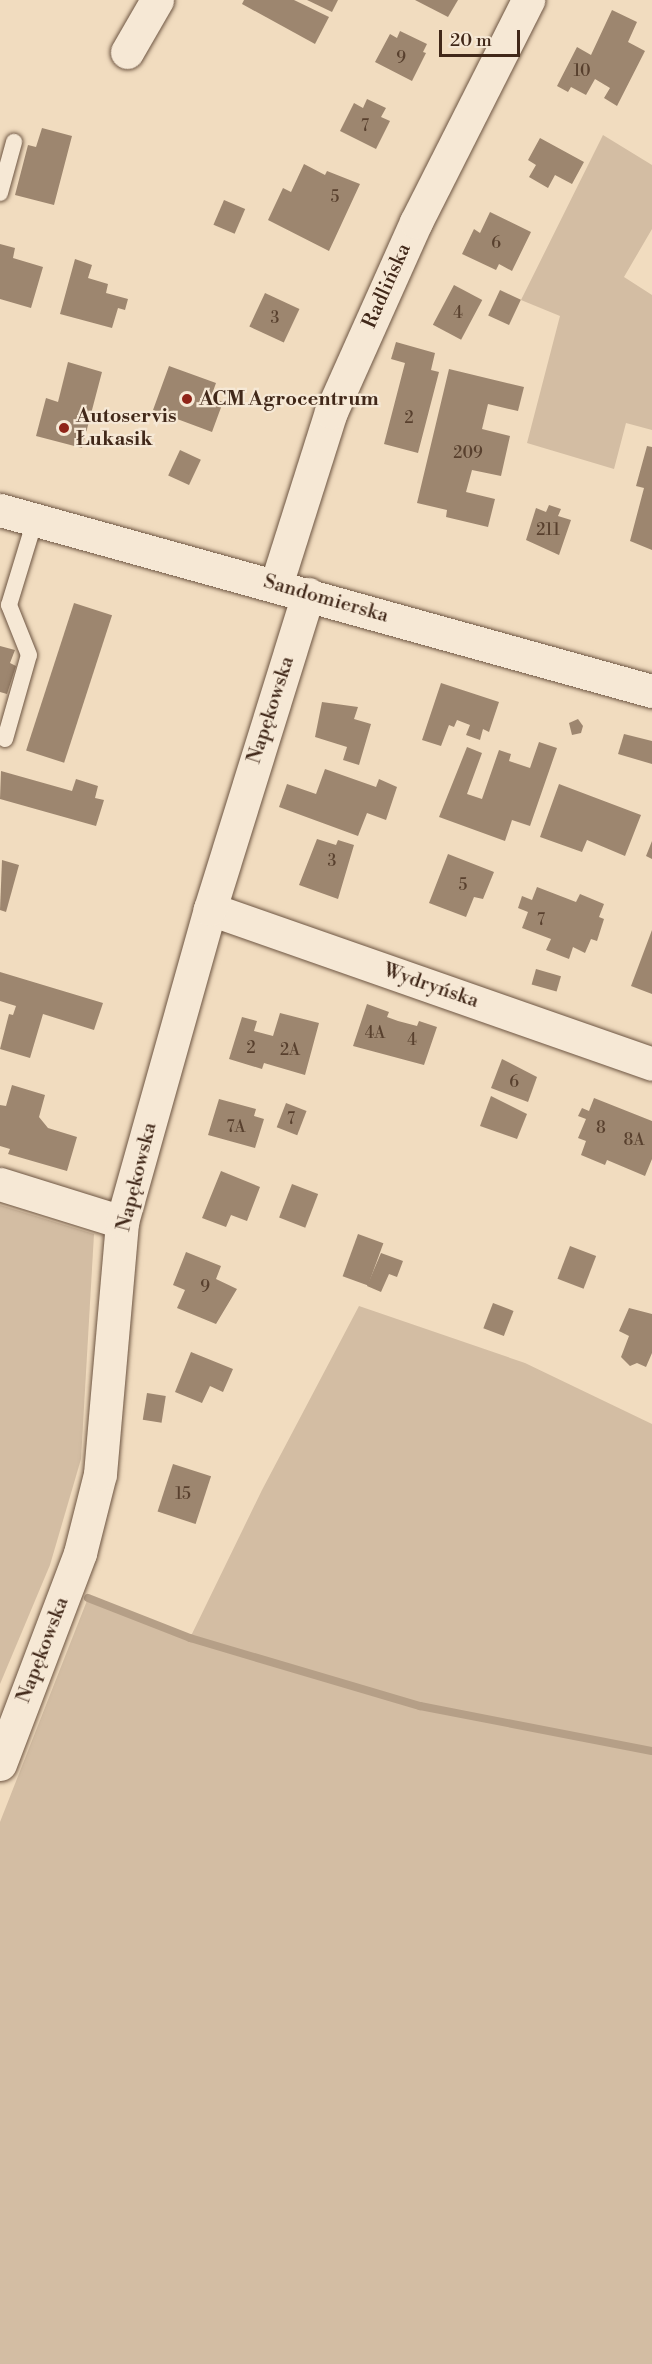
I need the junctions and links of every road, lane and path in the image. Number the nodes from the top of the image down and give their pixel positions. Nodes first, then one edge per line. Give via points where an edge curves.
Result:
1 (157, 0) edge
2 (528, 0) edge
3 (127, 52) dead end
4 (14, 142) dead end
5 (0, 193) edge
6 (0, 510) edge
7 (35, 520) junction
8 (276, 585) junction
9 (308, 594) junction
10 (652, 691) edge
11 (5, 739) dead end
12 (210, 909) junction
13 (652, 1064) edge
14 (0, 1184) edge
15 (122, 1222) junction
16 (0, 1764) edge

1 - 3 street
2 - 8 street, Radlińska via 416,222 330,412
4 - 5 lane
6 - 7 street, Sandomierska
7 - 8 street, Sandomierska
7 - 11 lane via 9,605 29,655
8 - 9 street, Sandomierska
9 - 10 street, Sandomierska
9 - 12 street, Napękowska
12 - 13 street, Wydryńska
12 - 15 street, Napękowska
14 - 15 street
15 - 16 street, Napękowska via 100,1474 80,1553

